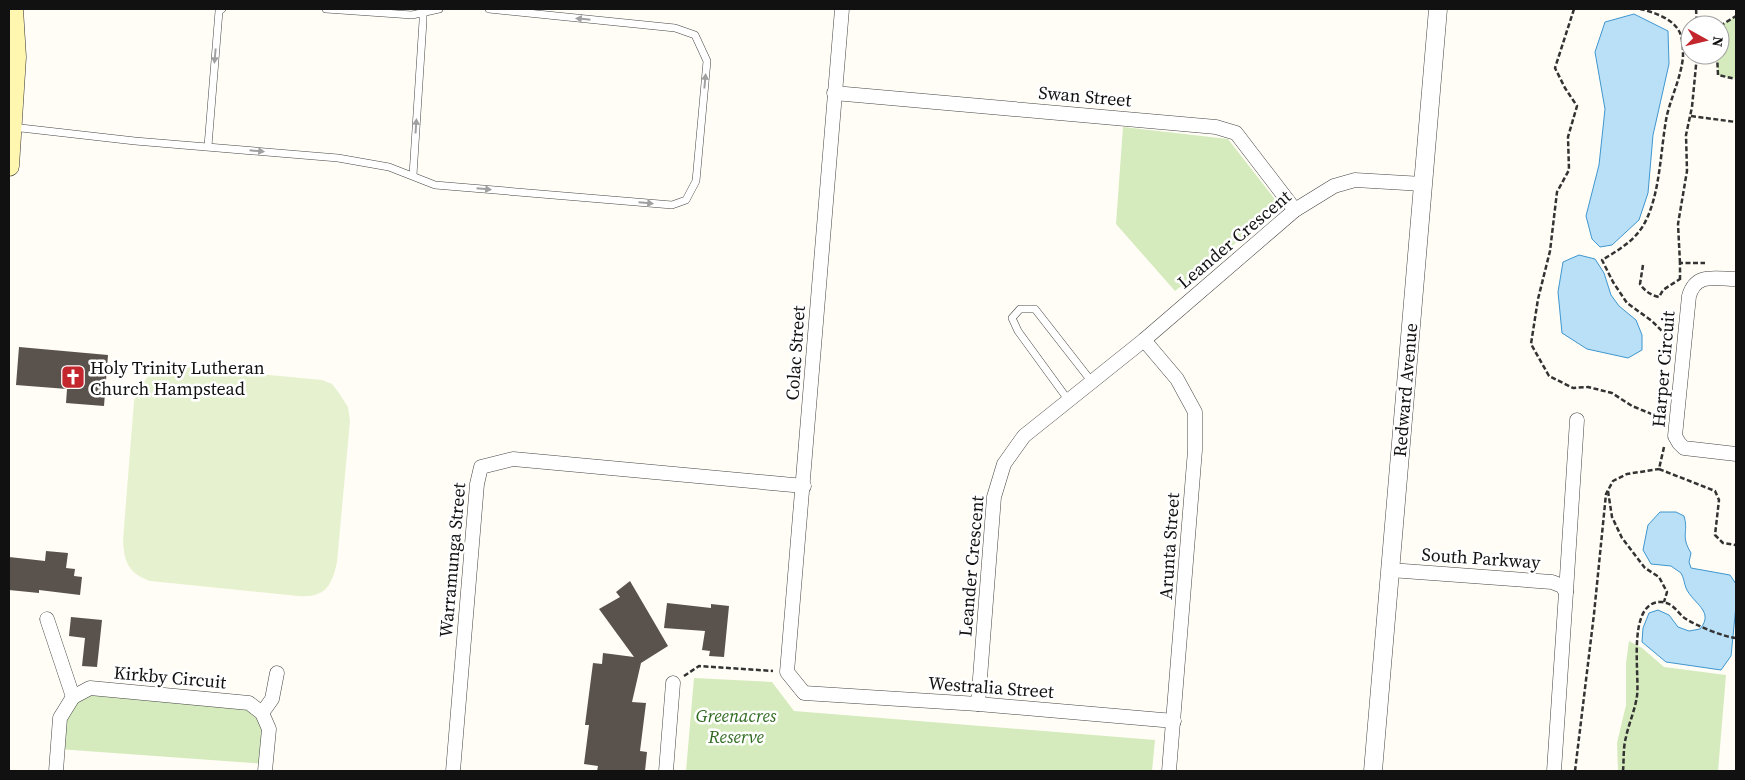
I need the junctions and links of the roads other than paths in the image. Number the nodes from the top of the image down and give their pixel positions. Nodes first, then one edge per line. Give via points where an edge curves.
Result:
1 (13, 9) edge
2 (222, 9) edge
3 (326, 9) edge
4 (439, 9) edge
5 (489, 9) edge
6 (842, 9) edge
7 (1438, 9) edge
8 (422, 12) junction
9 (834, 93) junction
10 (10, 127) edge
11 (208, 146) junction
12 (9, 166) edge
13 (413, 175) junction
14 (1423, 184) junction
15 (1295, 210) junction
16 (1736, 279) edge
17 (1144, 340) junction
18 (1092, 382) junction
19 (1069, 401) junction
20 (1578, 420) dead end
21 (1736, 454) edge
22 (804, 486) junction
23 (1390, 570) junction
24 (1566, 592) junction
25 (47, 619) dead end
26 (277, 673) dead end
27 (673, 683) road end
28 (804, 693) joint
29 (73, 697) junction
30 (978, 704) junction
31 (262, 713) junction
32 (1174, 721) junction
33 (56, 771) edge
34 (266, 771) edge
35 (453, 771) edge
36 (666, 771) edge
37 (1169, 771) edge
38 (1372, 771) edge
39 (1554, 771) edge

1 - 10 main road via 16,57
2 -> 11 lane via 219,12
3 - 8 lane via 412,15
4 - 8 lane
13 -> 5 lane via 435,185 672,205 686,200 696,181 707,62 695,35 675,28
6 - 9 street, Colac Street
7 - 14 street, Redward Avenue
13 -> 8 lane
9 - 15 street, Swan Street via 1216,126 1236,133
9 - 22 street, Colac Street
10 - 11 lane
10 - 12 main road
11 -> 13 lane via 338,158
14 - 15 street, Leander Crescent via 1355,180 1334,186
14 - 23 street, Redward Avenue
15 - 17 street, Leander Crescent
16 - 21 street, Harper Circuit via 1699,280 1688,296 1675,436 1684,448
17 - 18 street, Leander Crescent
17 - 32 street, Arunta Street via 1177,379 1195,412 1195,450
18 - 19 street, Leander Crescent
18 - 19 lane via 1035,309 1020,309 1012,318 1018,331
19 - 30 street, Leander Crescent via 1024,436 1004,464 994,498
20 - 24 street
22 - 28 street, Colac Street via 788,672
22 - 35 street, Warramunga Street via 513,459 481,467
23 - 24 street, South Parkway via 1552,582 1562,586
23 - 38 street, Redward Avenue
24 - 39 street
25 - 29 street
26 - 31 street via 272,699
27 - 36 street
28 - 30 street, Westralia Street
29 - 31 street, Kirkby Circuit via 90,688 249,703
29 - 33 street via 60,718
30 - 32 street, Westralia Street
31 - 34 street via 269,729
32 - 37 street, Arunta Street

